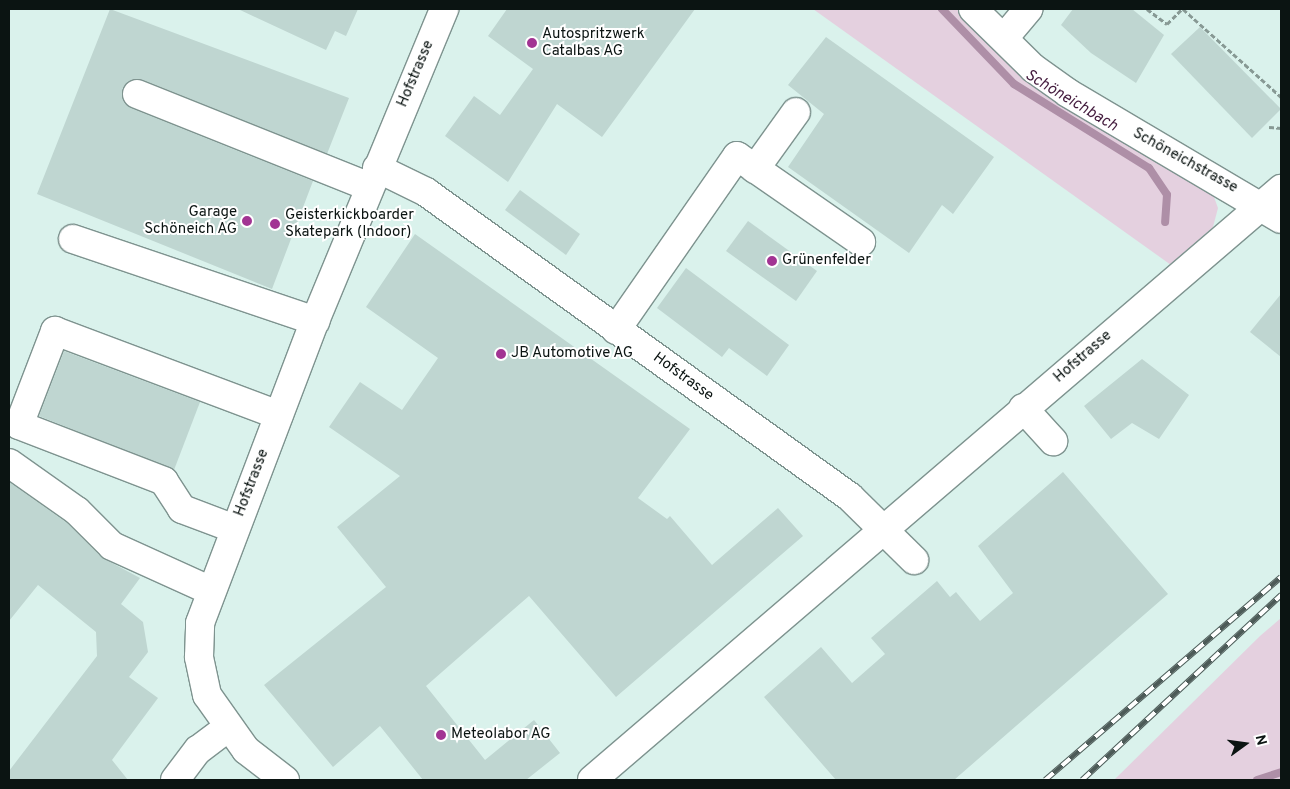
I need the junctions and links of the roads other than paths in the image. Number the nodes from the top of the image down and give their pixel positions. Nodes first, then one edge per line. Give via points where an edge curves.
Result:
1 (444, 9) edge
2 (973, 9) edge
3 (1028, 9) edge
4 (1004, 38) junction
5 (137, 94) dead end
6 (796, 112) dead end
7 (756, 169) junction
8 (373, 177) junction
9 (1275, 204) edge
10 (73, 239) dead end
11 (861, 242) dead end
12 (315, 321) junction
13 (616, 330) junction
14 (1023, 408) junction
15 (279, 415) junction
16 (1053, 441) dead end
17 (9, 463) edge
18 (885, 527) junction
19 (235, 529) junction
20 (914, 560) dead end
21 (211, 591) junction
22 (227, 728) junction
23 (175, 780) edge
24 (285, 780) edge
25 (592, 780) edge

1 - 8 street, Hofstrasse
2 - 4 street, Schöneichstrasse
3 - 4 street
4 - 9 street, Schöneichstrasse via 1033,68 1068,93
5 - 8 street
6 - 7 street
7 - 11 street
7 - 13 street via 737,156
8 - 12 street, Hofstrasse
8 - 13 street, Hofstrasse via 426,192
9 - 14 street, Hofstrasse
10 - 12 street
12 - 15 street, Hofstrasse
13 - 18 street, Hofstrasse
14 - 16 street
14 - 18 street, Hofstrasse
15 - 19 street, Hofstrasse
15 - 19 street via 55,331 19,425 164,481 182,509
17 - 21 street via 77,510 112,546
18 - 20 street
18 - 25 street, Hofstrasse
19 - 21 street, Hofstrasse
21 - 22 street, Hofstrasse via 200,623 199,657 207,695
22 - 23 street via 198,750
22 - 24 street, Hofstrasse

